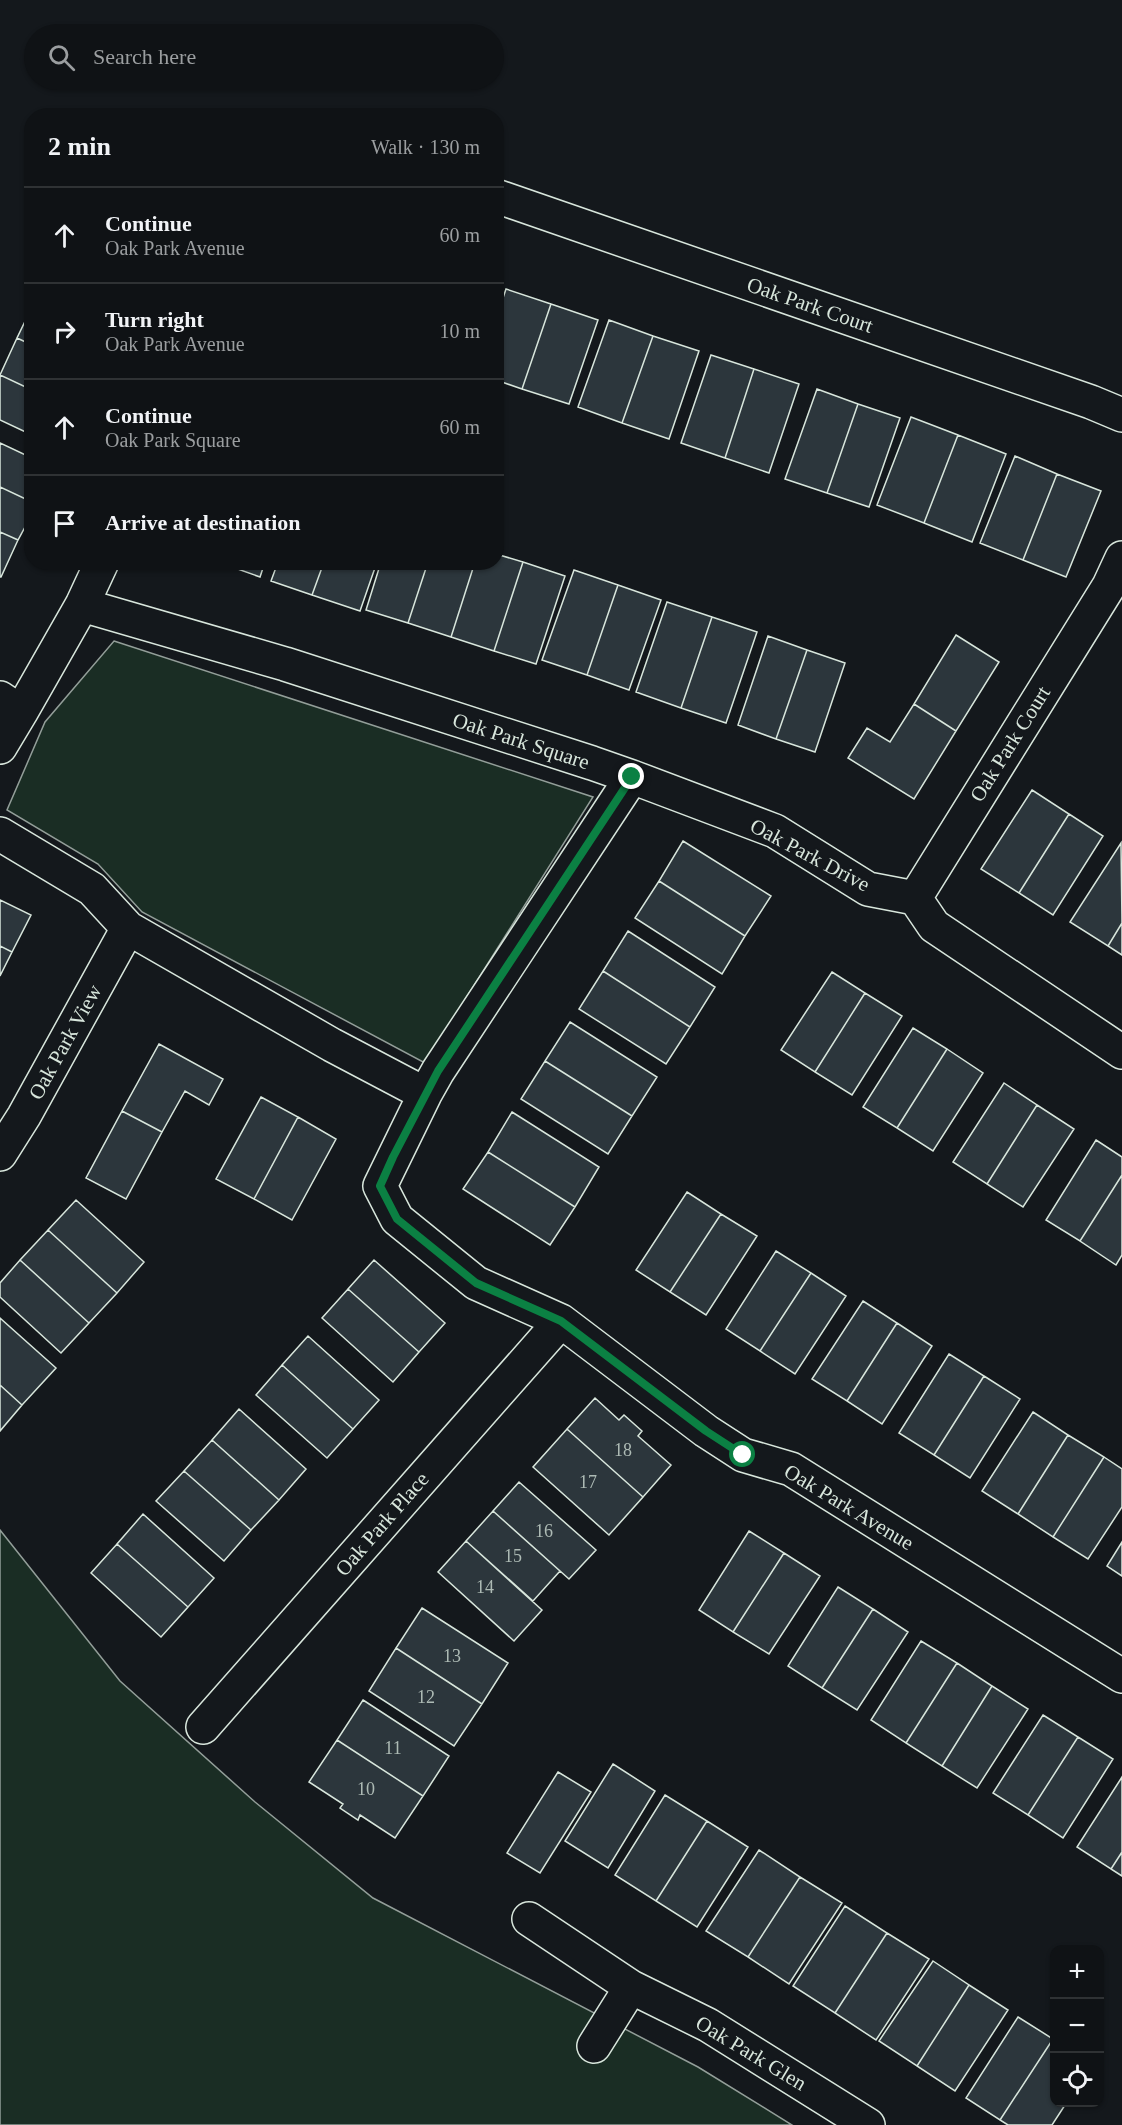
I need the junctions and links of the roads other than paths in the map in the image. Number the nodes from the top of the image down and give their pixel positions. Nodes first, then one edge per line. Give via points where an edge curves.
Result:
1 (504, 199) edge
2 (1122, 415) edge
3 (1122, 558) edge
4 (98, 570) edge
5 (82, 605) junction
6 (10, 705) edge
7 (0, 747) edge
8 (632, 777) junction
9 (0, 834) edge
10 (915, 898) junction
11 (128, 928) junction
12 (1122, 1052) edge
13 (424, 1094) junction
14 (0, 1154) edge
15 (561, 1321) junction
16 (1122, 1676) edge
17 (202, 1727) dead end
18 (529, 1920) dead end
19 (630, 1987) junction
20 (594, 2046) dead end
21 (868, 2125) edge

1 - 2 street, Oak Park Court
3 - 10 street, Oak Park Court via 1109,586
4 - 5 street
5 - 6 street
5 - 8 street, Oak Park Square via 285,664
6 - 7 street
8 - 10 street, Oak Park Drive via 775,831 868,889
8 - 13 street
9 - 11 street via 92,889
10 - 12 street via 934,926
11 - 13 street
11 - 14 street, Oak Park View
13 - 15 street, Oak Park Avenue via 380,1186 397,1219 476,1283
15 - 16 street, Oak Park Avenue via 743,1455 791,1468
15 - 17 street, Oak Park Place
18 - 19 street, Oak Park Glen
19 - 20 street
19 - 21 street, Oak Park Glen via 708,2025

